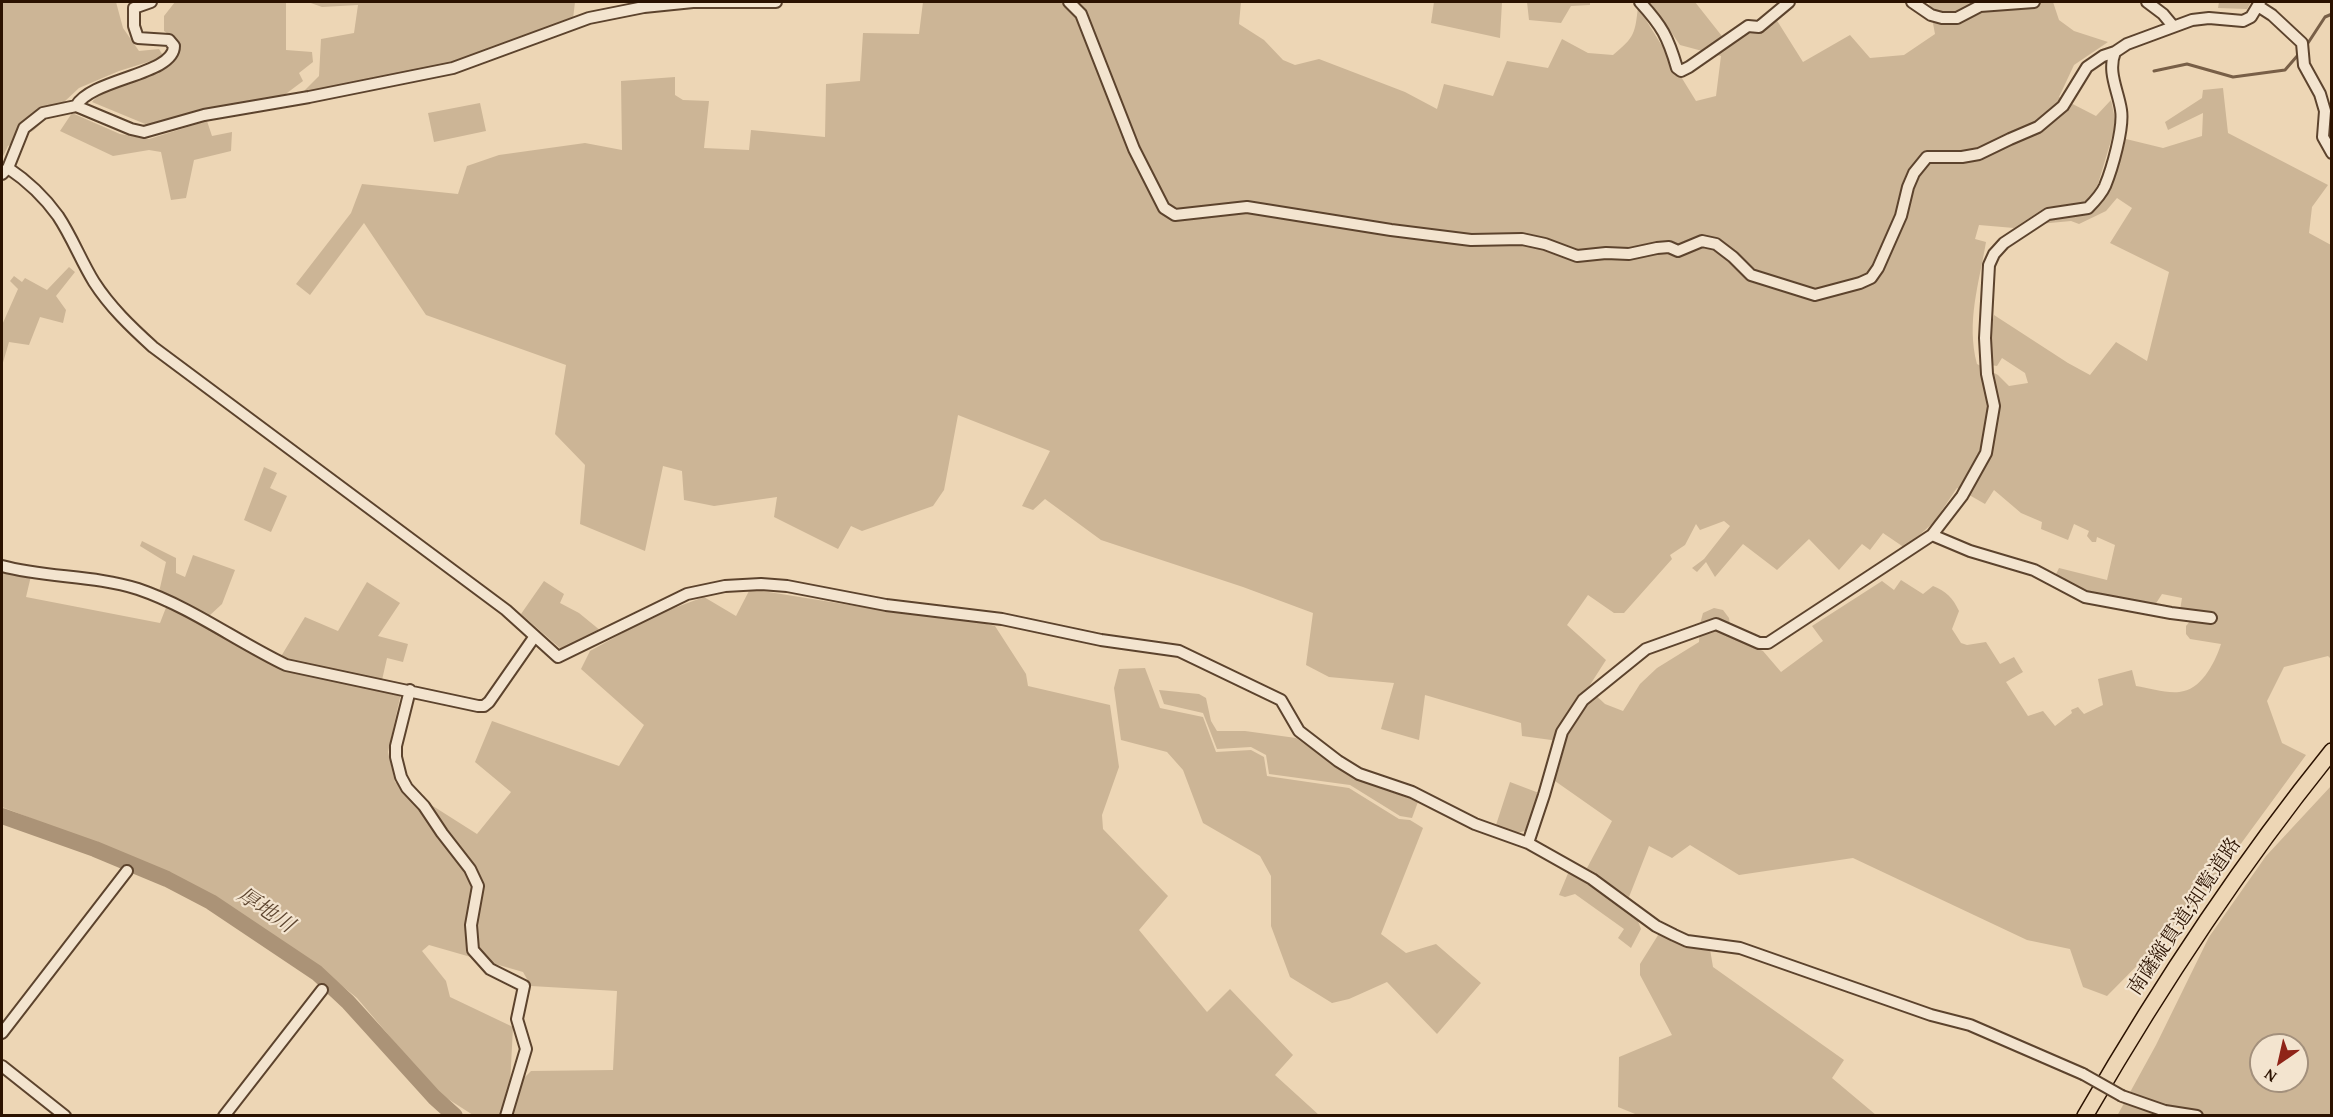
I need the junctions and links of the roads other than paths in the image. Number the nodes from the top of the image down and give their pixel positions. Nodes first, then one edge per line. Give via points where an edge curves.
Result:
1 (151, 2) edge
2 (776, 2) edge
3 (1069, 2) edge
4 (1640, 2) edge
5 (1790, 2) edge
6 (1912, 2) edge
7 (2034, 2) edge
8 (2147, 2) edge
9 (644, 4) edge
10 (2259, 4) edge
11 (2173, 26) junction
12 (2115, 52) junction
13 (76, 106) junction
14 (2331, 153) edge
15 (5, 171) edge
16 (1932, 534) junction
17 (2, 566) edge
18 (2211, 618) dead end
19 (535, 636) junction
20 (410, 690) junction
21 (2331, 750) edge
22 (1528, 843) junction
23 (127, 871) dead end
24 (322, 990) dead end
25 (2, 1033) edge
26 (2, 1066) edge
27 (65, 1116) edge
28 (224, 1116) edge
29 (506, 1116) edge
30 (2085, 1116) edge
31 (2197, 1116) edge

1 - 13 street via 134,8 138,38 169,40 174,46 171,56 161,64 93,92
2 - 9 street
3 - 12 street via 1081,14 1134,149 1164,208 1175,215 1247,207 1472,240 1522,239 1577,256 1635,254 1669,247 1678,251 1702,241 1716,244 1751,275 1815,295 1871,278 1900,216 1911,180 1927,157 1979,154 2038,127 2063,106 2087,67
4 - 5 street via 1660,24 1681,71 1748,26 1759,27
6 - 7 street via 1942,18 1957,18 1980,6
8 - 11 street
9 - 13 street via 589,18 453,68 204,115 144,132
10 - 11 street via 2251,17 2243,21 2209,18
10 - 14 street via 2302,43 2304,65 2325,111 2323,136
11 - 12 street
12 - 16 street via 2112,75 2122,111 2122,127 2105,187 2088,208 2048,214 2004,243 1989,265 1985,338 1994,406 1990,438 1962,496
13 - 15 street via 43,113 24,128
15 - 19 street via 19,175 58,217 94,282 128,325 153,347 506,610
16 - 18 street via 1970,551 2034,570 2085,597
16 - 22 street via 1768,643 1759,643 1716,624 1647,649 1599,685 1583,700 1562,732
17 - 20 street via 136,588 165,599 286,665
19 - 20 street via 484,706
19 - 22 street via 558,657 687,594 761,584 1002,619 1101,640 1179,651 1274,695 1286,706 1299,731 1359,774 1413,792 1475,824
20 - 29 street via 396,746 401,777 470,868 478,886 471,925 473,950 490,969 524,986 517,1018 526,1049
21 - 30 highway, 南薩縦貫道;知覧道路 via 2198,931
22 - 31 street, bridge via 1592,879 1656,926 1687,941 1740,948 1970,1025 2083,1074 2121,1096 2165,1111
23 - 25 street
24 - 28 street
26 - 27 street

